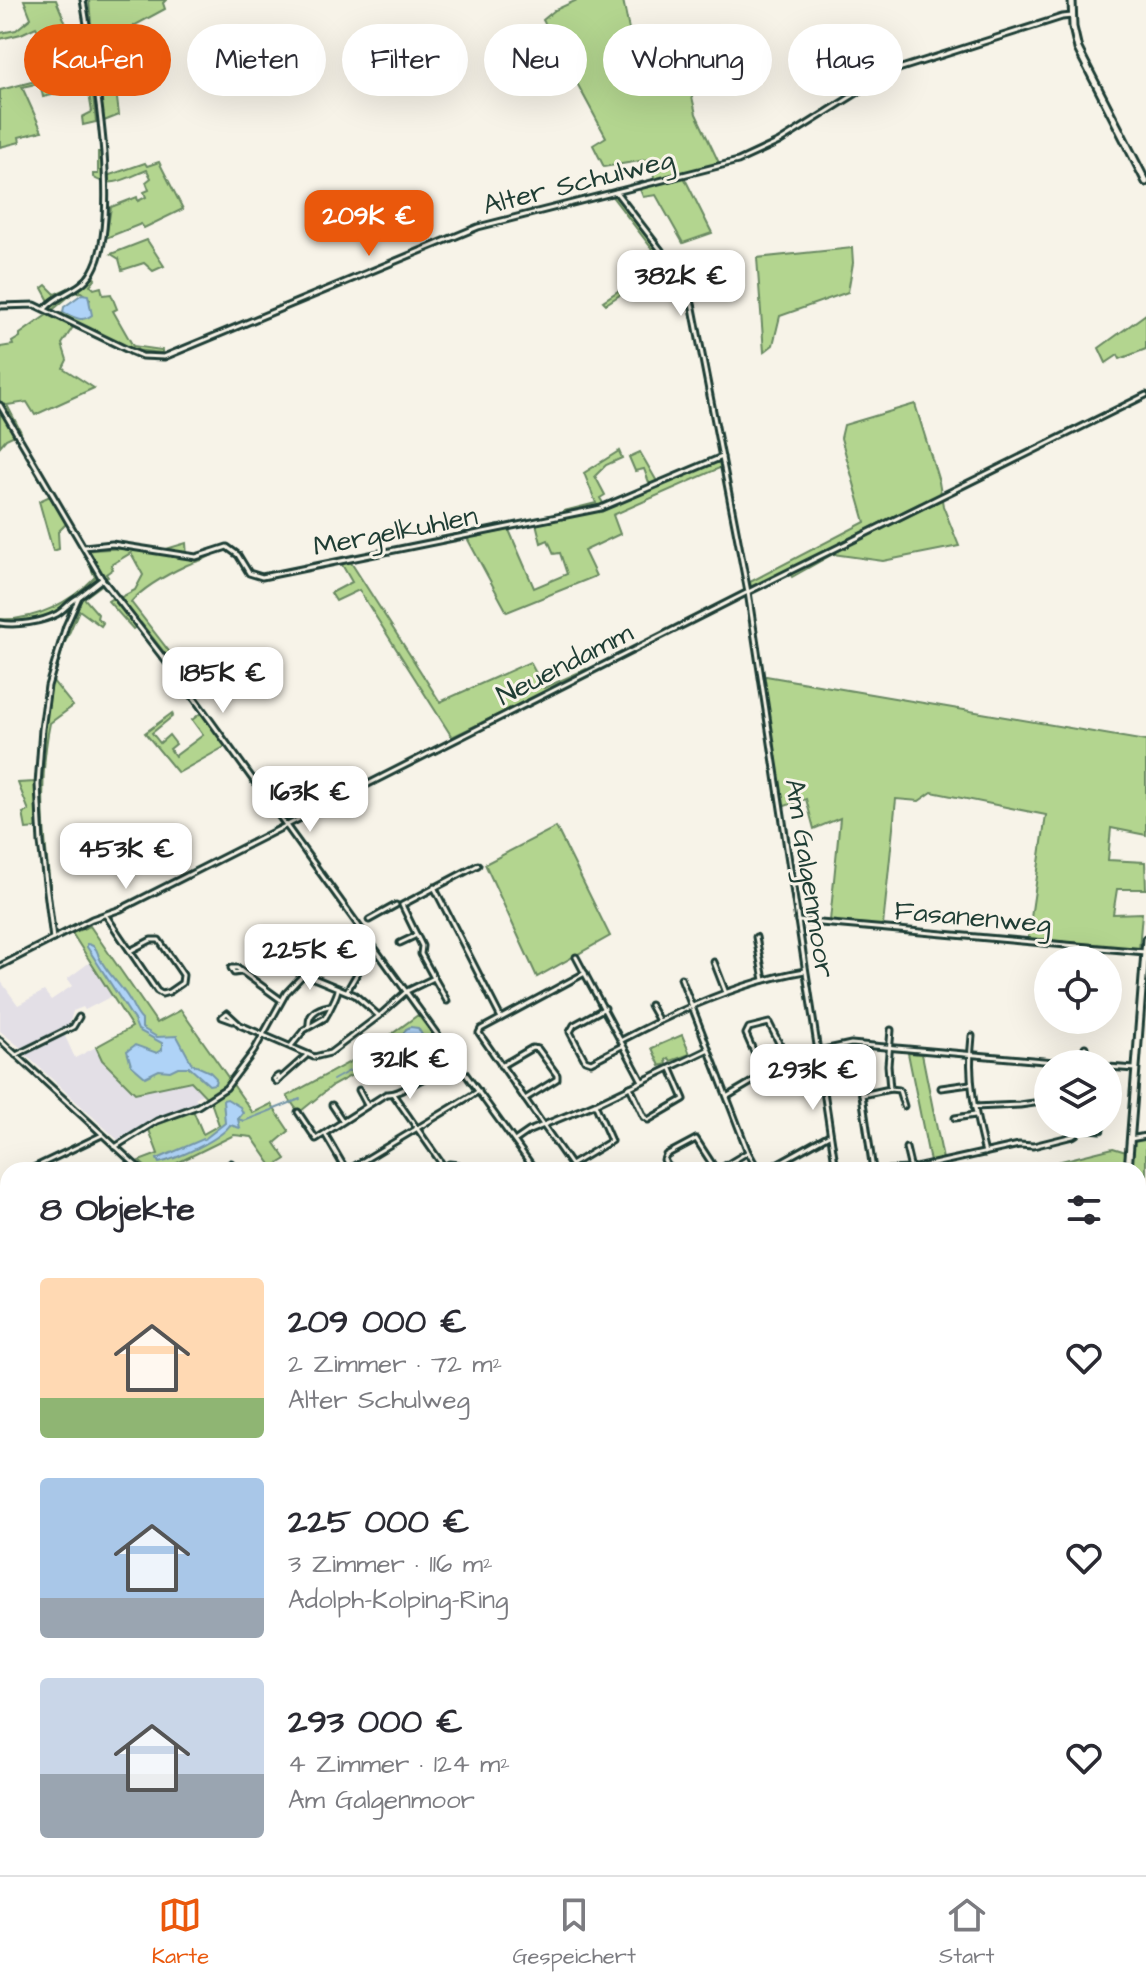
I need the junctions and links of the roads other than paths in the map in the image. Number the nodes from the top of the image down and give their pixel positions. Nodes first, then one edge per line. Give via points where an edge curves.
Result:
1 (83, 0) edge
2 (1072, 0) edge
3 (1072, 16) junction
4 (1146, 182) edge
5 (616, 192) junction
6 (0, 306) edge
7 (45, 309) junction
8 (1146, 395) edge
9 (0, 405) edge
10 (722, 457) junction
11 (82, 547) junction
12 (102, 579) junction
13 (748, 592) junction
14 (79, 597) junction
15 (0, 623) edge
16 (286, 824) junction
17 (478, 865) dead end
18 (434, 887) junction
19 (396, 905) dead end
20 (106, 916) junction
21 (369, 920) dead end
22 (798, 921) junction
23 (417, 935) junction
24 (756, 937) dead end
25 (53, 939) junction
26 (1146, 939) edge
27 (254, 941) dead end
28 (340, 943) dead end
29 (400, 943) dead end
30 (130, 951) junction
31 (1145, 952) edge
32 (576, 957) dead end
33 (714, 962) dead end
34 (0, 966) edge
35 (805, 971) junction
36 (241, 972) dead end
37 (585, 973) junction
38 (304, 974) junction
39 (434, 978) junction
40 (681, 978) dead end
41 (764, 981) junction
42 (338, 989) junction
43 (347, 991) junction
44 (407, 991) junction
45 (726, 993) junction
46 (281, 1000) junction
47 (447, 1001) dead end
48 (650, 1005) dead end
49 (329, 1006) junction
50 (691, 1007) junction
51 (605, 1008) junction
52 (379, 1016) junction
53 (79, 1017) dead end
54 (501, 1018) junction
55 (233, 1021) dead end
56 (659, 1021) junction
57 (309, 1026) junction
58 (891, 1030) dead end
59 (264, 1034) junction
60 (972, 1036) dead end
61 (0, 1040) edge
62 (622, 1042) junction
63 (291, 1046) junction
64 (1085, 1047) dead end
65 (889, 1048) junction
66 (707, 1050) junction
67 (819, 1050) junction
68 (1085, 1050) edge
69 (16, 1055) junction
70 (970, 1055) junction
71 (306, 1056) junction
72 (1034, 1060) edge
73 (788, 1061) junction
74 (501, 1066) junction
75 (670, 1067) junction
76 (1122, 1068) edge
77 (1135, 1069) junction
78 (764, 1075) junction
79 (426, 1076) dead end
80 (280, 1079) dead end
81 (859, 1079) dead end
82 (642, 1081) junction
83 (970, 1084) junction
84 (630, 1087) junction
85 (941, 1088) dead end
86 (890, 1089) junction
87 (359, 1090) dead end
88 (479, 1091) junction
89 (393, 1094) junction
90 (862, 1095) junction
91 (728, 1096) junction
92 (525, 1099) junction
93 (1034, 1103) edge
94 (595, 1104) junction
95 (332, 1105) dead end
96 (367, 1105) junction
97 (904, 1106) dead end
98 (974, 1107) junction
99 (298, 1112) dead end
100 (976, 1115) junction
101 (955, 1118) dead end
102 (342, 1120) junction
103 (543, 1125) junction
104 (416, 1128) junction
105 (325, 1134) junction
106 (102, 1135) junction
107 (830, 1135) junction
108 (1146, 1136) edge
109 (1065, 1138) edge
110 (1130, 1139) junction
111 (514, 1141) junction
112 (115, 1147) junction
113 (906, 1148) dead end
114 (748, 1152) junction
115 (985, 1153) junction
116 (46, 1162) edge
117 (132, 1162) edge
118 (342, 1162) edge
119 (360, 1162) edge
120 (440, 1162) edge
121 (529, 1162) edge
122 (568, 1162) edge
123 (578, 1162) edge
124 (665, 1162) edge
125 (712, 1162) edge
126 (731, 1162) edge
127 (754, 1162) edge
128 (781, 1162) edge
129 (835, 1162) edge
130 (872, 1162) edge
131 (911, 1162) edge
132 (945, 1162) edge
133 (1129, 1162) edge

1 - 7 street via 103,152 106,219 90,276
2 - 3 main road
3 - 4 main road via 1083,60
3 - 5 street, Alter Schulweg via 892,71 779,142 738,161
5 - 7 street, Alter Schulweg via 478,227 164,357 142,356
5 - 10 street, Am Galgenmoor via 687,284
6 - 7 street, Alter Schulweg
8 - 13 street, Neuendamm
9 - 11 street
10 - 11 street, Mergelkuhlen via 601,508 262,577 249,573 227,547 196,557 112,544
10 - 13 street, Am Galgenmoor
11 - 12 street
12 - 14 street
12 - 16 street
13 - 16 street, Neuendamm
13 - 22 street, Am Galgenmoor
14 - 15 street via 45,618
14 - 25 street via 56,655 42,729 41,843
16 - 20 street, Neuendamm
16 - 44 street
17 - 18 street
18 - 23 street via 402,905
18 - 54 street
19 - 21 street
20 - 25 street, Neuendamm
20 - 30 street
22 - 31 street, Fasanenweg
22 - 35 street, Am Galgenmoor
23 - 29 street
23 - 39 street
24 - 41 street
25 - 34 street, Neuendamm
26 - 31 main road
27 - 38 street via 274,941
28 - 43 street via 358,972
30 - 30 street via 157,991 169,992 182,983 183,975 159,940
31 - 77 main road
32 - 37 street
33 - 45 street
35 - 41 street
35 - 67 street, Am Galgenmoor
36 - 46 street
37 - 51 street
37 - 54 street
38 - 42 street
38 - 46 street
39 - 44 street
39 - 47 street
40 - 50 street
41 - 45 street
42 - 43 street
42 - 49 street
43 - 52 street
44 - 52 street
44 - 88 street
45 - 50 street
46 - 59 street
48 - 56 street
49 - 57 street via 322,1022
49 - 57 street via 314,1012
50 - 56 street
50 - 66 street
51 - 62 street
51 - 62 street via 570,1032 591,1062
52 - 71 street via 330,1053
53 - 69 street via 73,1027
54 - 74 street via 479,1033
55 - 59 street
56 - 62 street
57 - 63 street
58 - 65 street
59 - 63 street
59 - 112 street via 241,1071 213,1097 157,1121
60 - 70 street
61 - 69 street
62 - 82 street
63 - 71 street
64 - 68 street
65 - 67 street via 851,1044
65 - 70 street
65 - 86 street
66 - 75 street
66 - 91 street
67 - 73 street
67 - 107 street, Am Galgenmoor
69 - 106 street
70 - 72 street
70 - 83 street
71 - 80 street
73 - 78 street
73 - 78 street via 769,1023 749,1028 746,1034
74 - 92 street
74 - 92 street via 532,1048 557,1075
75 - 82 street
75 - 84 street via 684,1099 648,1120
76 - 77 street
77 - 110 main road
78 - 91 street
79 - 89 street
81 - 90 street
82 - 84 street
83 - 85 street
83 - 98 street
84 - 94 street
86 - 90 street
86 - 97 street via 899,1090
87 - 96 street
88 - 104 street
88 - 111 street
89 - 96 street
89 - 104 street
90 - 130 street
91 - 114 street
92 - 103 street
93 - 98 street
94 - 103 street
94 - 123 street via 611,1141
95 - 102 street
96 - 102 street
98 - 100 street
99 - 105 street via 316,1139
100 - 101 street
100 - 115 street
102 - 105 street
103 - 111 street
103 - 122 street
104 - 119 street
104 - 120 street
105 - 118 street
106 - 112 street
106 - 116 street
107 - 128 street
107 - 129 street, Am Galgenmoor
108 - 110 street
109 - 115 street
110 - 133 main road
111 - 121 street
112 - 117 street
113 - 131 street
114 - 126 street
114 - 127 street
115 - 132 street
124 - 125 street via 666,1155 696,1139

